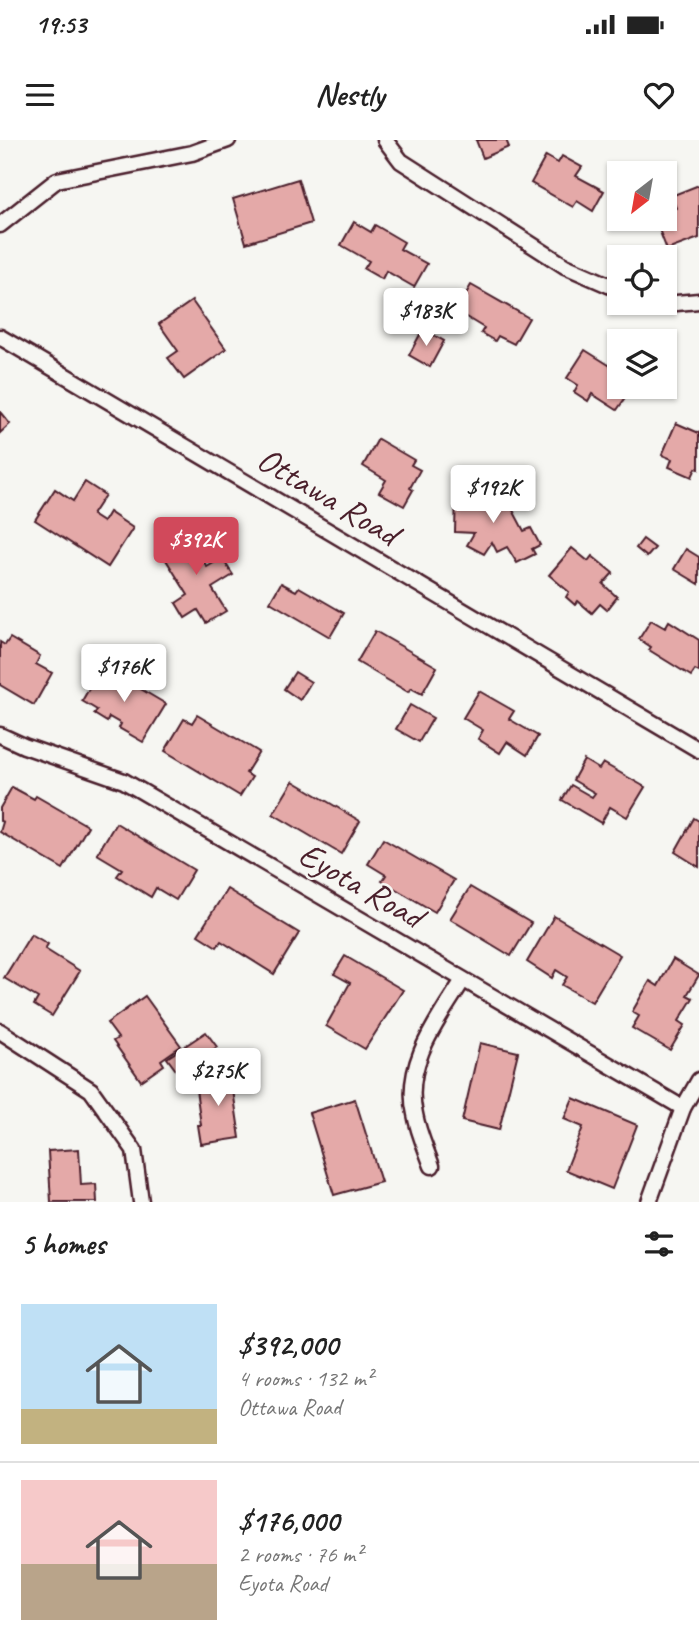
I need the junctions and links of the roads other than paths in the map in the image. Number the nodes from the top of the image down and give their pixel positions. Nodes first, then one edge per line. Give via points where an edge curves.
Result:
1 (228, 140) edge
2 (385, 140) edge
3 (0, 226) edge
4 (607, 284) edge
5 (699, 302) edge
6 (677, 303) edge
7 (0, 337) edge
8 (0, 734) edge
9 (699, 750) edge
10 (463, 980) junction
11 (0, 1031) edge
12 (699, 1080) edge
13 (683, 1108) junction
14 (432, 1166) dead end
15 (141, 1202) edge
16 (649, 1202) edge

1 - 3 street via 192,153 57,180
2 - 4 street via 401,161 565,266
5 - 6 street
7 - 9 street, Ottawa Road
8 - 10 street, Eyota Road via 124,781
10 - 13 street, Eyota Road
10 - 14 street via 427,1038 413,1075 414,1113
11 - 15 street via 91,1090 134,1150
12 - 13 street
13 - 16 street

